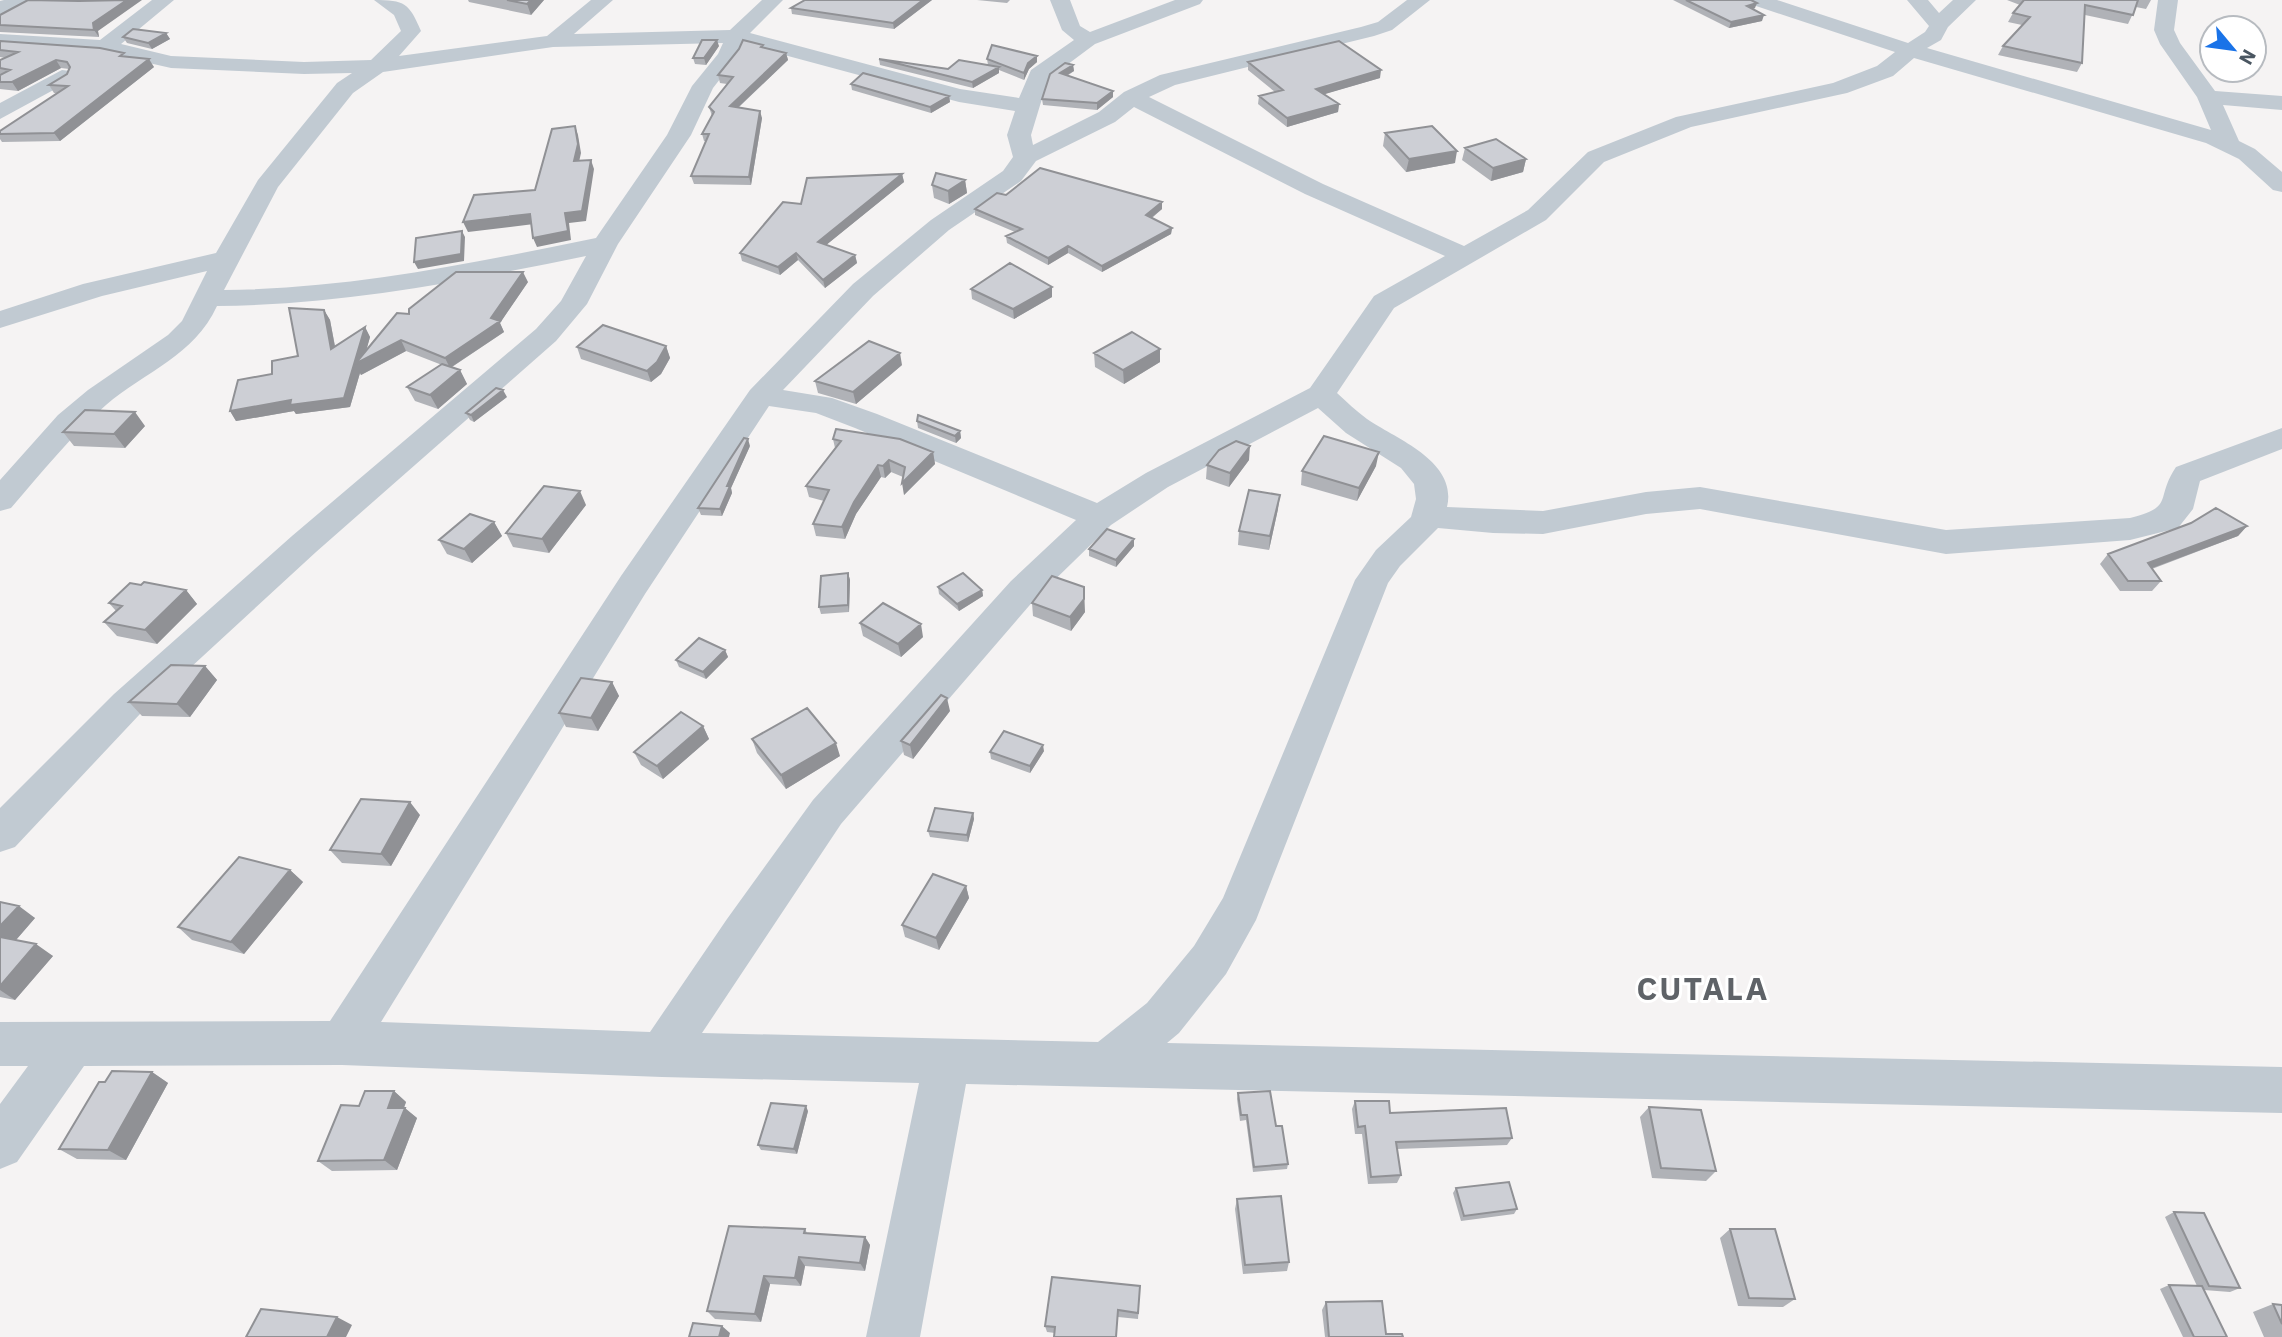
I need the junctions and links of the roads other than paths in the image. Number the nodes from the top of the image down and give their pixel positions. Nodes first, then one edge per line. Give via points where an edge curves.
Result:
1 (23, 0) edge
2 (164, 0) edge
3 (384, 0) edge
4 (603, 0) edge
5 (773, 0) edge
6 (1060, 0) edge
7 (1193, 0) edge
8 (1420, 0) edge
9 (1757, 0) edge
10 (1917, 0) edge
11 (1966, 0) edge
12 (2168, 0) edge
13 (0, 8) edge
14 (1939, 25) junction
15 (736, 37) junction
16 (0, 40) edge
17 (1088, 40) junction
18 (553, 41) junction
19 (105, 47) junction
20 (1910, 50) junction
21 (377, 66) junction
22 (62, 76) edge
23 (1132, 97) junction
24 (2208, 97) junction
25 (2282, 103) edge
26 (1027, 106) junction
27 (0, 112) edge
28 (2228, 143) junction
29 (1025, 157) junction
30 (2282, 185) edge
31 (604, 244) junction
32 (1464, 254) junction
33 (226, 258) junction
34 (208, 298) junction
35 (0, 320) edge
36 (1321, 394) junction
37 (761, 396) junction
38 (2282, 438) edge
39 (0, 500) edge
40 (1428, 516) junction
41 (1099, 517) junction
42 (0, 835) edge
43 (342, 1043) junction
44 (0, 1044) edge
45 (72, 1044) junction
46 (662, 1055) junction
47 (947, 1061) junction
48 (1105, 1065) junction
49 (2282, 1090) edge
50 (0, 1145) edge
51 (893, 1337) edge

1 - 13 street
2 - 19 street
3 - 21 street via 403,12 411,31
4 - 18 street
5 - 15 street
6 - 17 street via 1072,30
7 - 17 street
8 - 23 street via 1385,26 1168,80
9 - 20 street
10 - 14 street
11 - 14 street
12 - 24 street via 2164,30 2182,65
14 - 20 street via 1934,36
15 - 18 street
15 - 26 street via 959,95
15 - 31 street via 728,55 702,86 679,135
16 - 19 street
17 - 26 street via 1039,75
18 - 21 street
19 - 21 street via 171,62
20 - 28 street
20 - 32 street via 1885,71 1849,85 1684,122 1621,145 1596,157 1537,215
21 - 33 street via 345,88 276,174
22 - 27 street
23 - 29 street via 1107,117
23 - 32 street via 1314,188
24 - 25 street
24 - 28 street
26 - 29 street via 1019,135
28 - 30 street
29 - 37 street via 1012,176 940,225 863,289
31 - 34 street via 337,294
31 - 42 street via 573,304 545,335 127,704
32 - 36 street via 1384,302 1366,322
33 - 34 street
33 - 35 street via 93,290
34 - 39 street via 194,325 178,341 69,422
36 - 40 street via 1355,425 1414,461 1429,478 1433,495
36 - 41 street via 1157,480
37 - 41 street via 821,405 866,421
37 - 43 street via 633,584
38 - 40 street via 2187,474 2177,509 2166,520 2130,529 1945,542 1700,498 1672,498 1554,521
40 - 48 street via 1416,536 1389,557 1372,580 1241,907 1210,960 1163,1018
41 - 46 street via 1023,590 827,812
43 - 45 street
43 - 46 street
44 - 45 street
45 - 50 street
46 - 47 street
47 - 48 street
47 - 51 street
48 - 49 street

